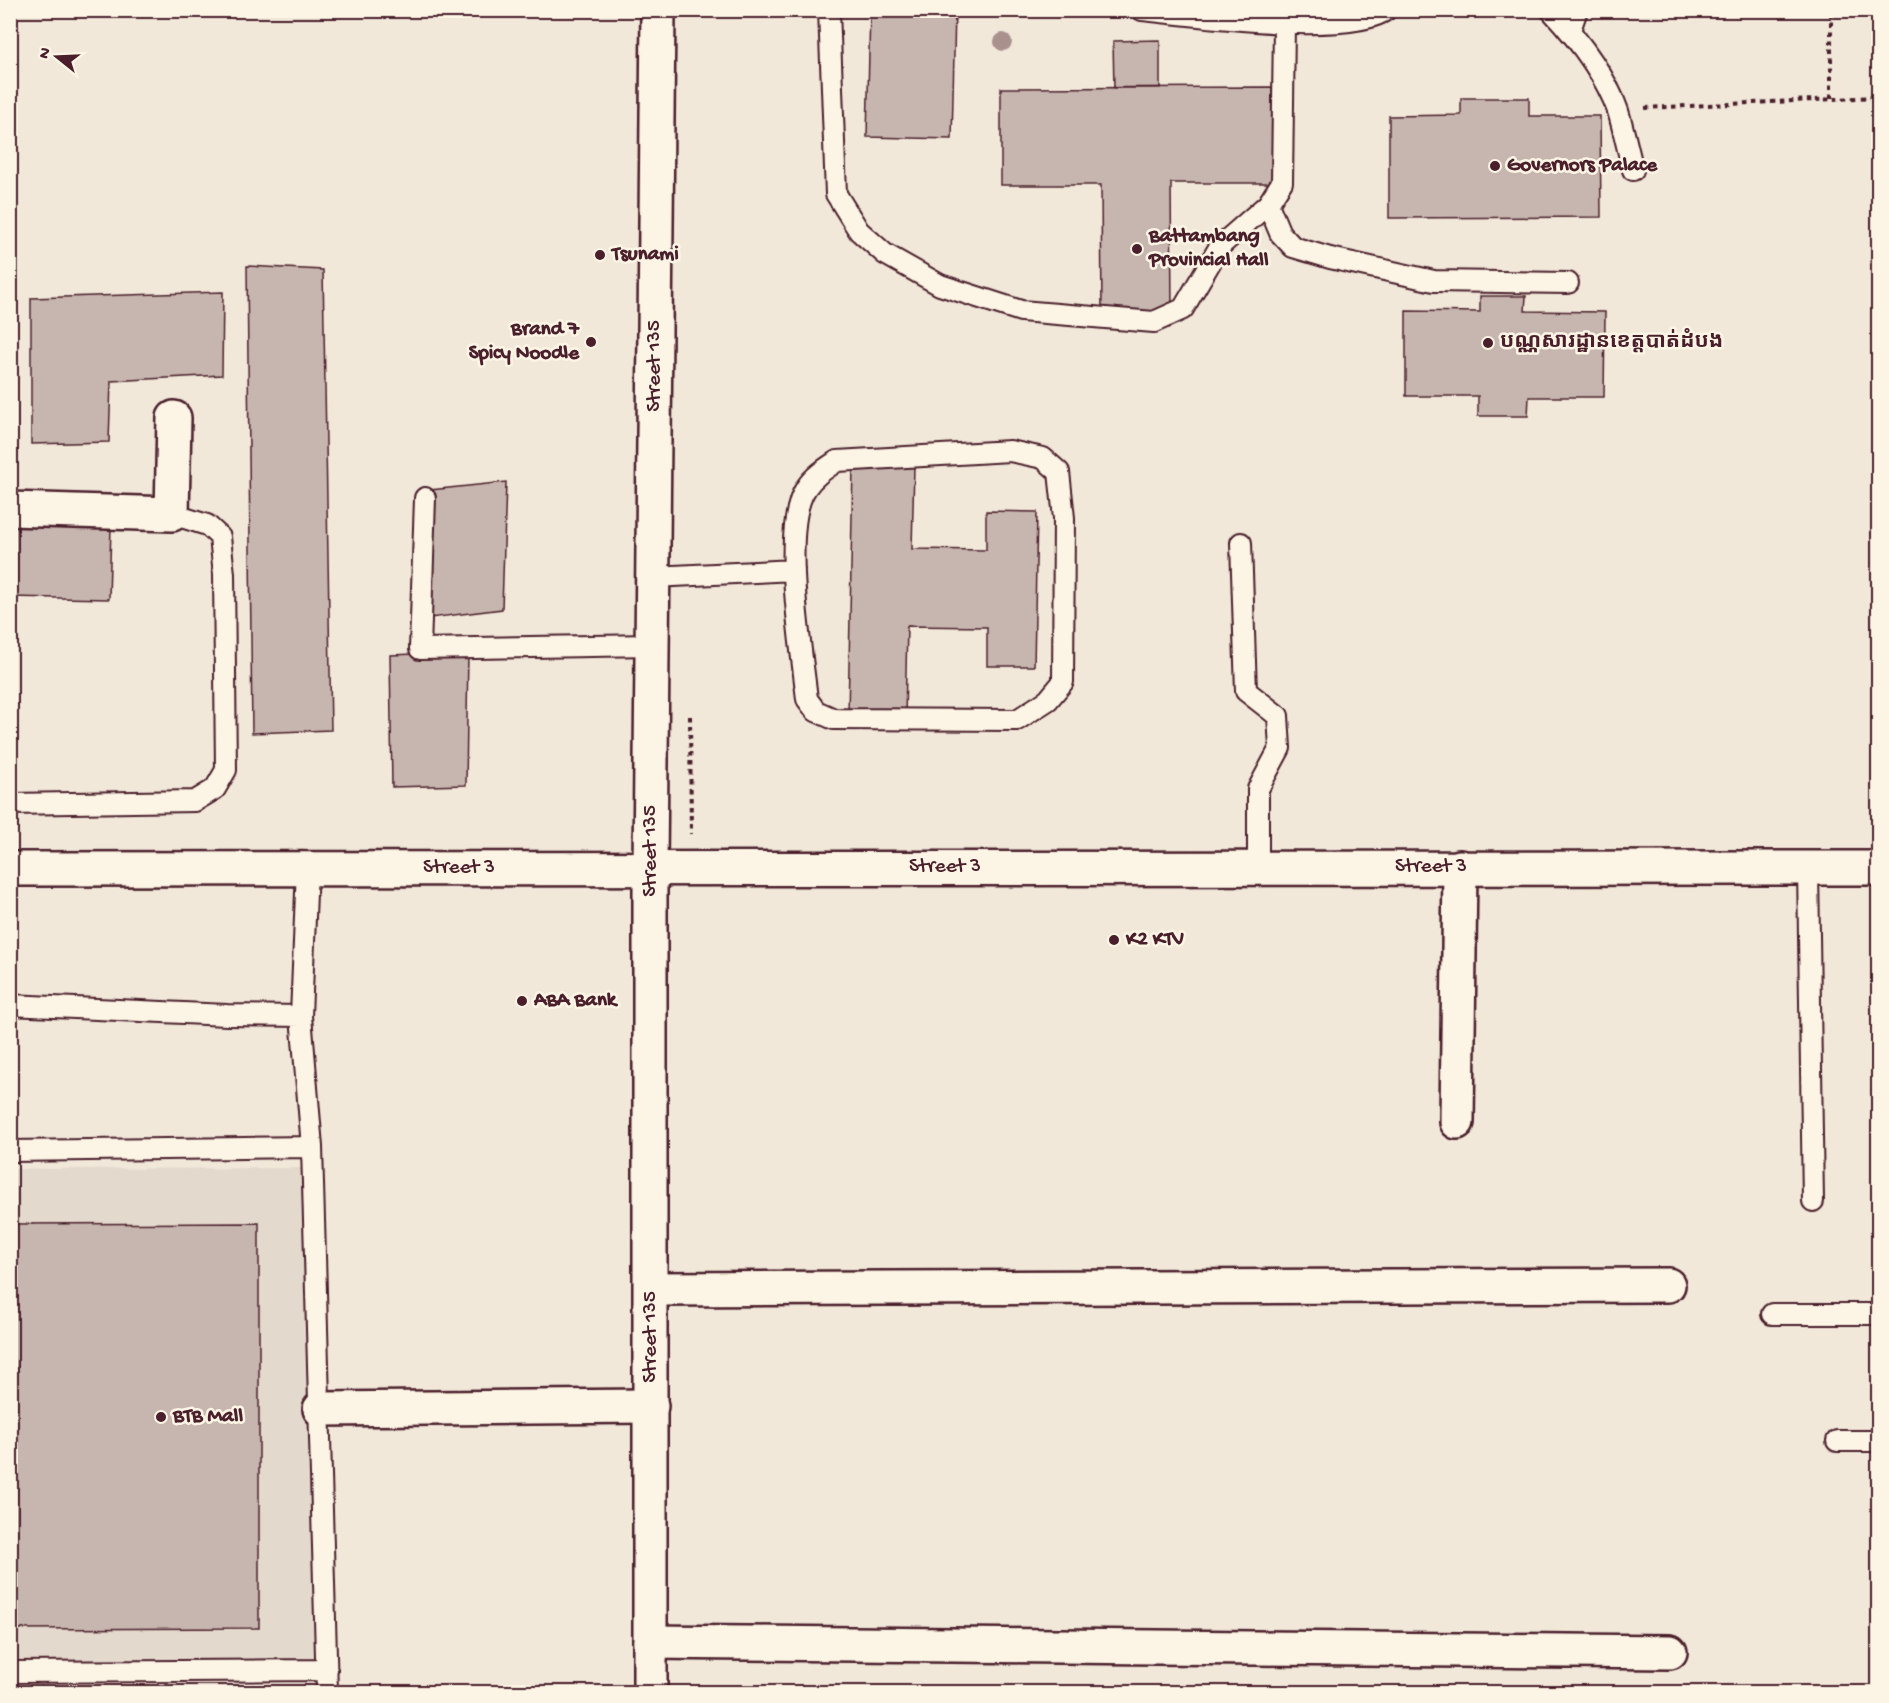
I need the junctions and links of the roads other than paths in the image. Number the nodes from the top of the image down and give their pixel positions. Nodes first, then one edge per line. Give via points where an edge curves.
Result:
1 (658, 10) edge
2 (829, 10) edge
3 (1142, 10) edge
4 (1386, 10) edge
5 (1551, 10) edge
6 (1577, 10) edge
7 (1286, 17) edge
8 (1570, 30) junction
9 (1633, 171) dead end
10 (1268, 204) junction
11 (1568, 283) dead end
12 (174, 418) dead end
13 (425, 498) dead end
14 (10, 509) edge
15 (172, 514) junction
16 (1240, 543) dead end
17 (794, 570) junction
18 (653, 577) junction
19 (652, 645) junction
20 (10, 804) edge
21 (1258, 867) junction
22 (1460, 867) junction
23 (307, 868) junction
24 (650, 868) junction
25 (1878, 868) edge
26 (10, 869) edge
27 (1808, 869) junction
28 (10, 1005) edge
29 (301, 1016) junction
30 (1457, 1122) dead end
31 (312, 1147) junction
32 (10, 1151) edge
33 (1813, 1201) dead end
34 (1668, 1285) dead end
35 (652, 1289) junction
36 (1772, 1314) dead end
37 (1878, 1314) edge
38 (651, 1406) junction
39 (320, 1408) junction
40 (1838, 1441) dead end
41 (1878, 1441) edge
42 (650, 1642) junction
43 (1670, 1652) dead end
44 (327, 1670) junction
45 (10, 1672) edge
46 (327, 1692) edge
47 (650, 1692) edge

1 - 18 street, Street 135
2 - 10 lane via 836,194 860,231 885,254 940,285 1021,311 1155,322 1183,309 1220,246
3 - 7 lane
4 - 7 lane via 1380,15 1341,22
5 - 8 lane
6 - 8 lane
7 - 10 lane via 1282,182
8 - 9 lane via 1617,110
10 - 11 lane via 1280,233 1293,247 1330,258 1434,281
12 - 15 street
13 - 19 lane via 420,649
14 - 15 street
15 - 20 lane via 207,525 220,537 224,574 225,770 216,789 195,801
16 - 21 lane via 1246,691 1278,716 1279,727 1280,748 1258,789
17 - 17 lane via 796,510 816,475 837,461 1010,451 1043,458 1059,472 1064,518 1063,682 1048,700 1017,720 834,719 816,711 807,699
17 - 18 lane
18 - 19 street, Street 135
19 - 24 street, Street 135
21 - 22 street, Street 3
21 - 24 street, Street 3
22 - 27 street, Street 3
22 - 30 street
23 - 24 street, Street 3
23 - 26 street, Street 3
23 - 29 lane
24 - 35 street, Street 135
25 - 27 street, Street 3
27 - 33 lane
28 - 29 lane
29 - 31 lane
31 - 32 lane
31 - 39 lane
34 - 35 street
35 - 38 street, Street 135
36 - 37 lane
38 - 39 street
38 - 42 street, Street 135
39 - 44 lane
40 - 41 lane
42 - 43 street
42 - 47 street, Street 135
44 - 45 lane
44 - 46 lane

